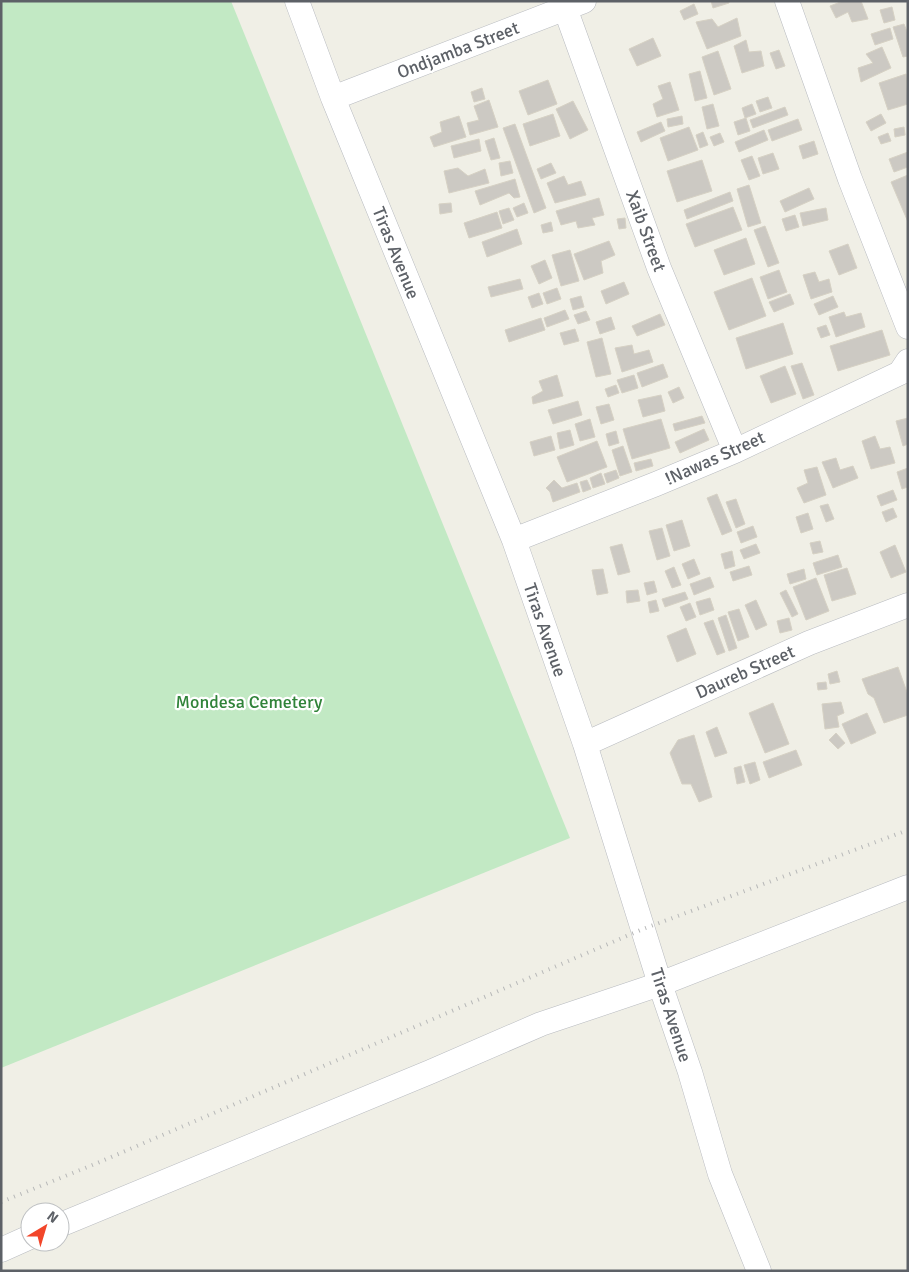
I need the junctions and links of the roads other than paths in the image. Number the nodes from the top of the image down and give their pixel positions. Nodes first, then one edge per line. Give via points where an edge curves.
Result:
1 (297, 1) edge
2 (787, 1) edge
3 (575, 5) edge
4 (333, 98) junction
5 (908, 327) edge
6 (908, 361) edge
7 (736, 451) junction
8 (514, 540) junction
9 (908, 605) edge
10 (585, 744) junction
11 (908, 888) edge
12 (660, 984) junction
13 (70, 1221) edge
14 (20, 1241) edge
15 (1, 1250) edge
16 (759, 1271) edge

1 - 4 street, Tiras Avenue
2 - 5 street via 850,180
3 - 4 street, Ondjamba Street
3 - 7 street, Xaib Street via 658,268
4 - 8 street, Tiras Avenue
6 - 7 street, !Nawas Street via 900,373
7 - 8 street, !Nawas Street
8 - 10 street, Tiras Avenue
9 - 10 street, Daureb Street via 809,643
10 - 12 street, Tiras Avenue
11 - 12 street
12 - 13 street via 541,1024
12 - 16 street, Tiras Avenue via 720,1174
14 - 15 street

